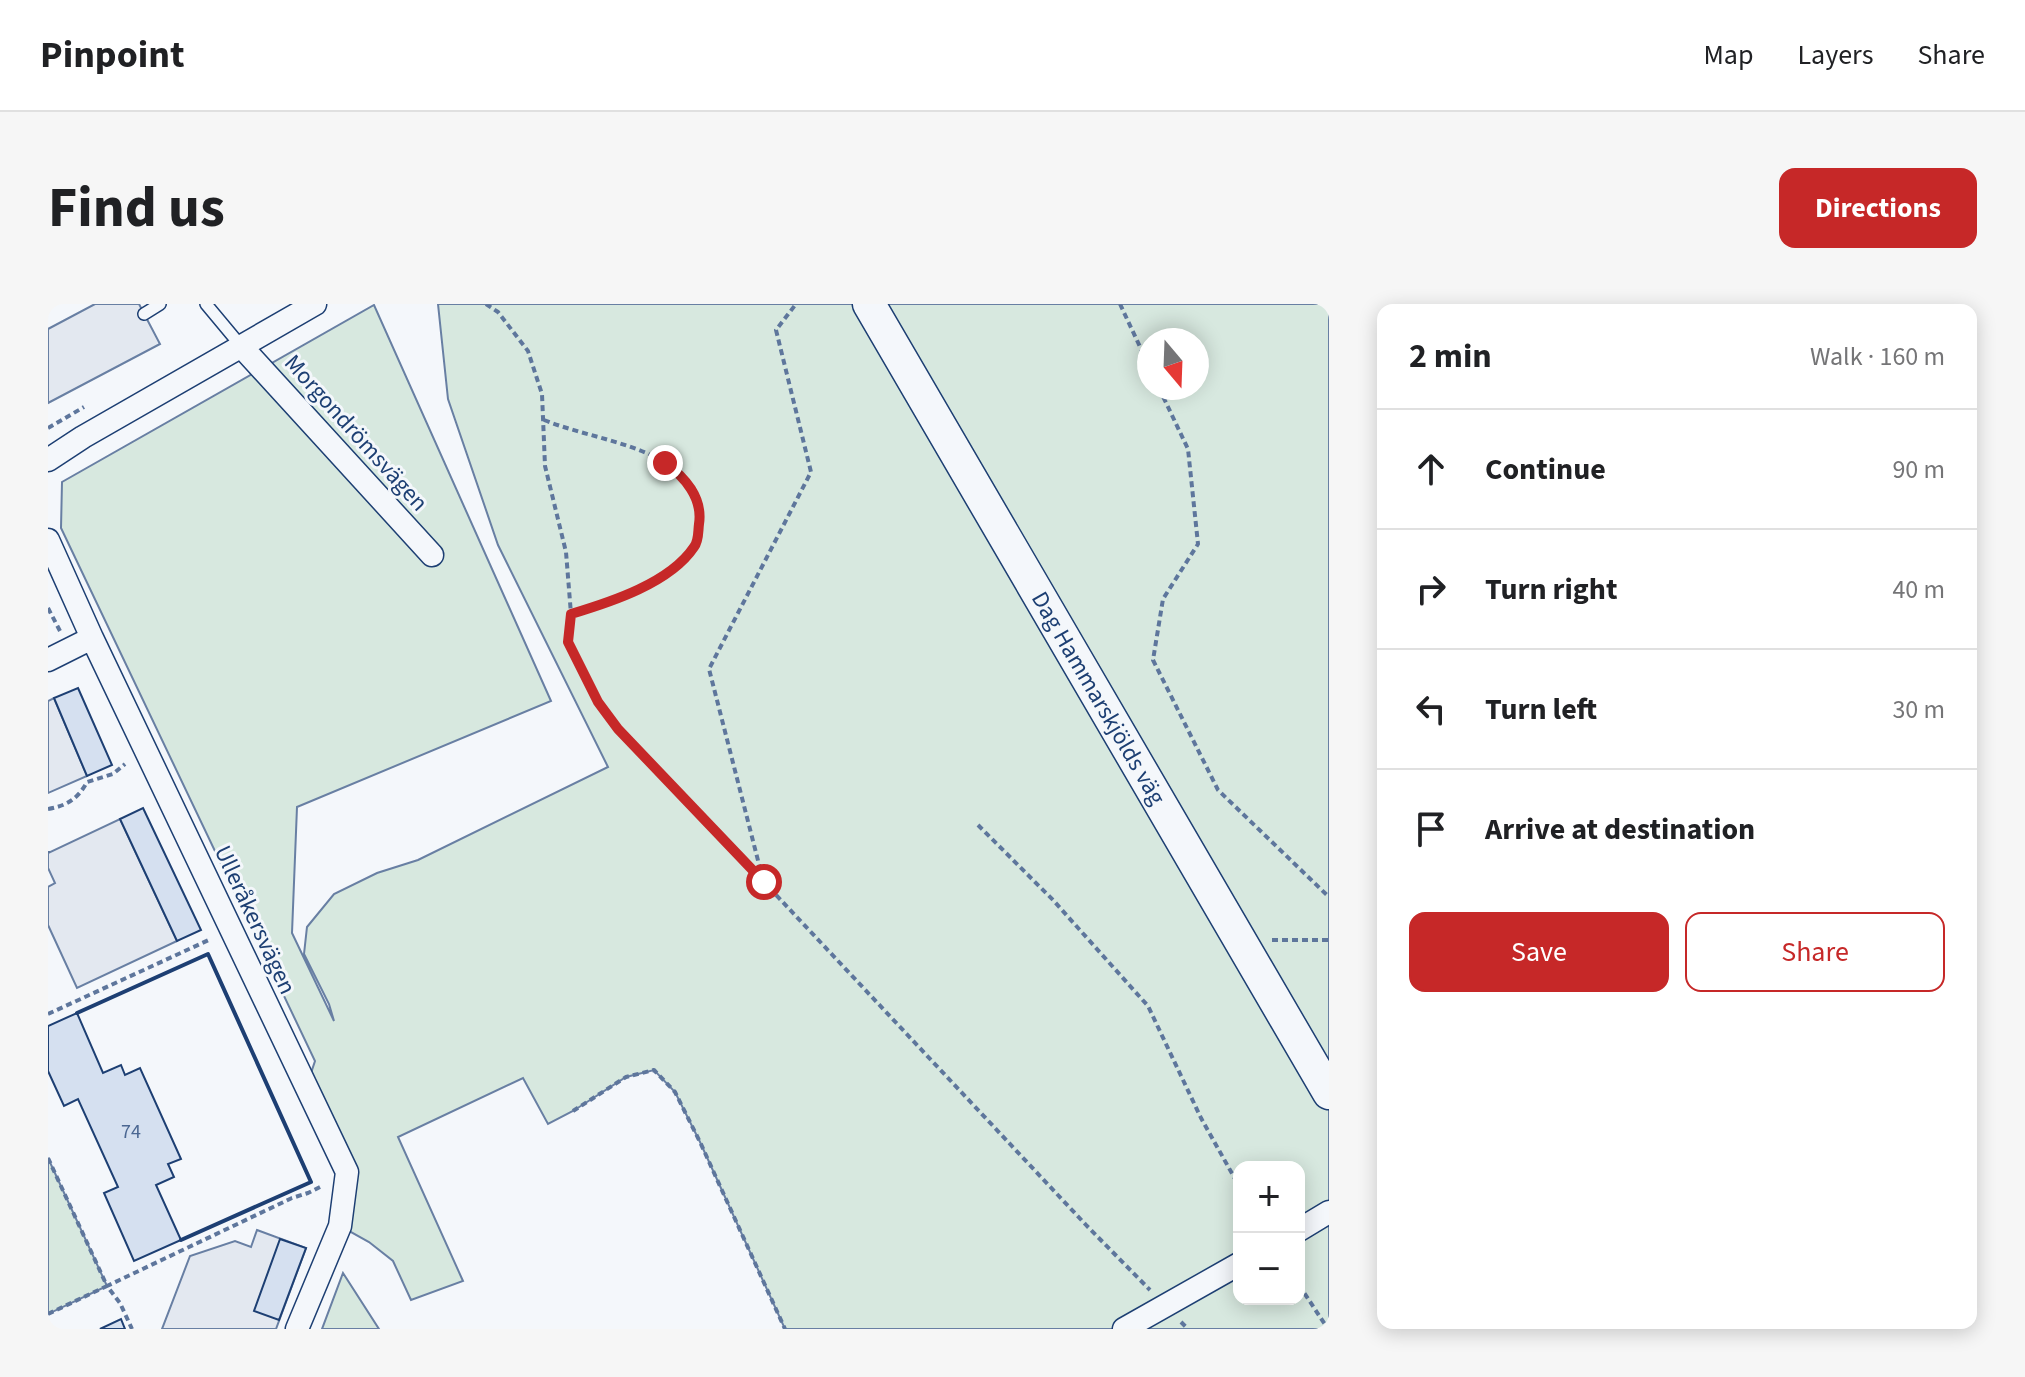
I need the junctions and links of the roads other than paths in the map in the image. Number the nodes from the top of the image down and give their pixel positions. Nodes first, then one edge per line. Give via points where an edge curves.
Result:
1 (160, 304) edge
2 (206, 304) edge
3 (315, 304) edge
4 (869, 304) edge
5 (144, 314) dead end
6 (241, 346) junction
7 (48, 460) edge
8 (48, 540) edge
9 (432, 555) dead end
10 (92, 638) junction
11 (48, 660) edge
12 (1329, 1093) edge
13 (1329, 1212) edge
14 (1305, 1226) edge
15 (1233, 1267) edge
16 (297, 1329) edge
17 (1124, 1329) edge

1 - 5 lane
2 - 6 lane
3 - 6 street
4 - 12 main road, Dag Hammarskjölds väg
6 - 7 street
6 - 9 street, Morgondrömsvägen
8 - 10 street, Ulleråkersvägen
10 - 11 street
10 - 16 street, Ulleråkersvägen via 347,1172 340,1226
13 - 14 street
15 - 17 street

